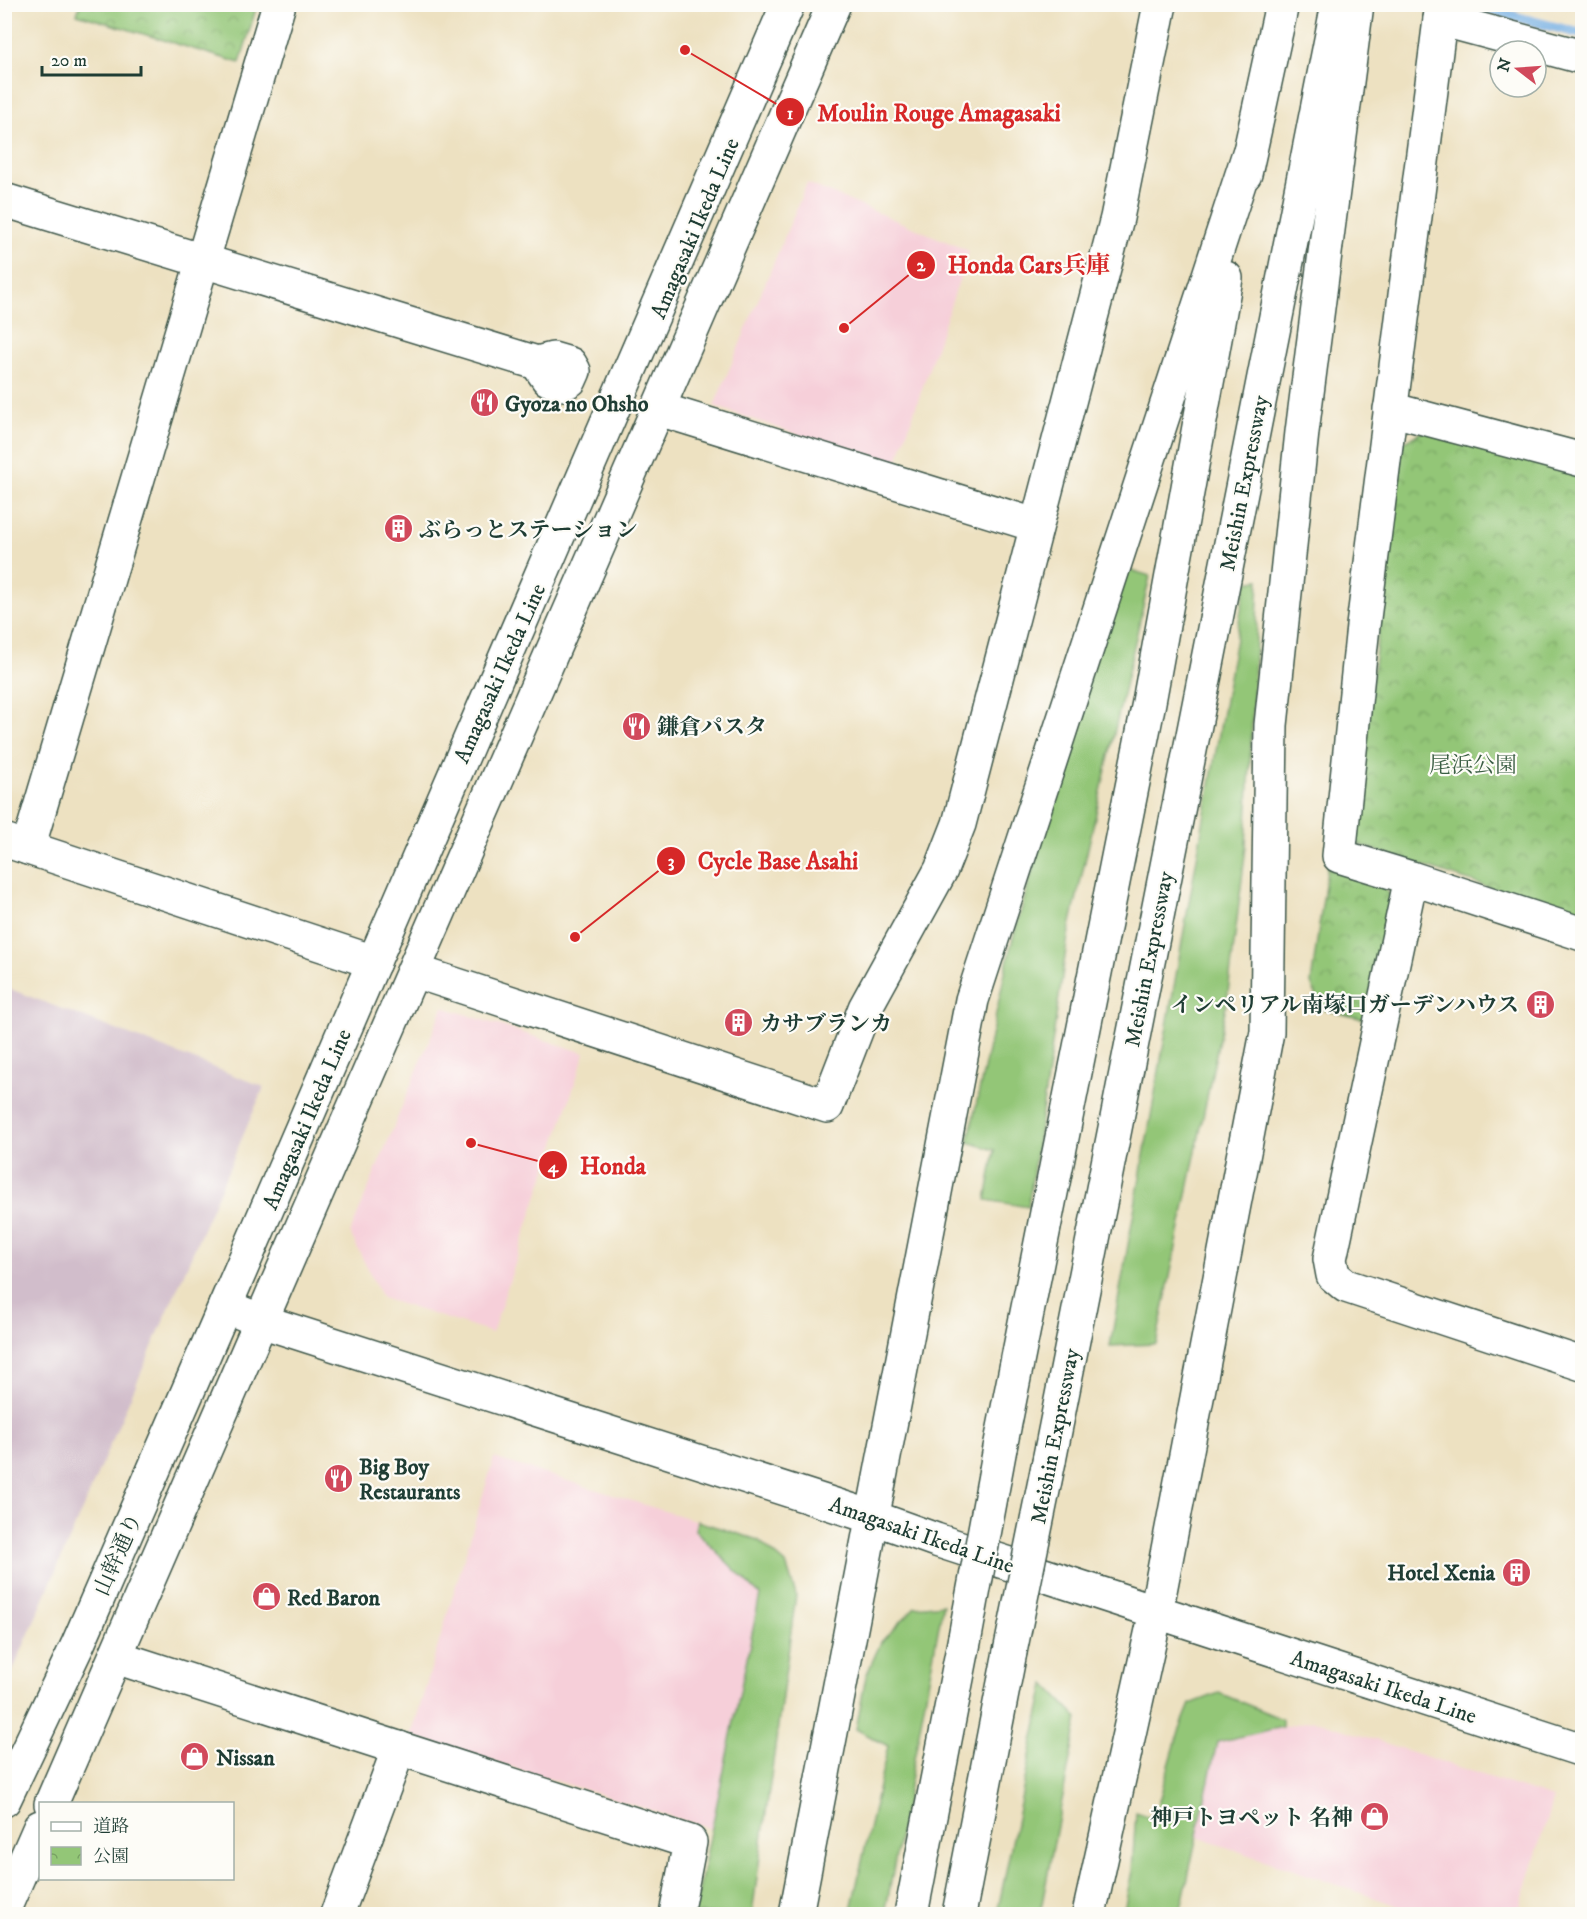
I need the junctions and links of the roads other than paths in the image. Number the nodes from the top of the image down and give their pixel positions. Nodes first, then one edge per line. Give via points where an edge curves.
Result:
1 (279, 4) edge
2 (788, 4) edge
3 (1160, 4) edge
4 (1282, 4) edge
5 (1338, 4) edge
6 (1357, 4) edge
7 (832, 5) edge
8 (1441, 11) edge
9 (1582, 57) edge
10 (1249, 153) junction
11 (4, 200) edge
12 (202, 260) junction
13 (537, 363) dead end
14 (1390, 408) junction
15 (659, 409) junction
16 (1582, 460) edge
17 (1035, 525) junction
18 (16, 844) edge
19 (1411, 878) junction
20 (1582, 934) edge
21 (374, 962) junction
22 (414, 971) junction
23 (225, 1306) junction
24 (261, 1321) junction
25 (1582, 1364) edge
26 (872, 1517) junction
27 (1156, 1612) junction
28 (116, 1657) junction
29 (399, 1748) junction
30 (1582, 1750) edge
31 (4, 1800) edge
32 (51, 1802) edge
33 (39, 1829) edge
34 (4, 1909) edge
35 (338, 1914) edge
36 (676, 1914) edge
37 (796, 1914) edge
38 (911, 1914) edge
39 (959, 1914) edge
40 (1089, 1914) edge

1 - 12 main road
2 - 21 main road, Amagasaki Ikeda Line
3 - 17 main road via 1117,218
4 - 10 main road
5 - 39 main road, Meishin Expressway, bridge
6 - 27 main road via 1302,432 1271,725 1267,1032
7 - 15 main road, Amagasaki Ikeda Line
8 - 9 main road
8 - 14 main road
10 - 26 main road via 972,1000
10 - 38 main road, bridge via 1149,702
11 - 12 main road
12 - 13 main road
12 - 18 main road
14 - 16 main road
14 - 19 main road via 1339,856
15 - 17 main road
15 - 22 main road, Amagasaki Ikeda Line
17 - 22 main road via 958,824 942,870 865,1008 827,1106
18 - 21 main road
19 - 20 main road
19 - 25 main road via 1330,1259 1333,1275 1346,1286
21 - 23 main road, Amagasaki Ikeda Line
22 - 24 main road, Amagasaki Ikeda Line
23 - 24 main road, Amagasaki Ikeda Line
23 - 31 main road, 山幹通り via 78,1644
24 - 26 main road, Amagasaki Ikeda Line
24 - 28 main road, 山幹通り
26 - 27 main road, Amagasaki Ikeda Line
26 - 37 main road
27 - 30 main road, Amagasaki Ikeda Line
27 - 40 main road
28 - 29 main road
28 - 32 main road, 山幹通り
29 - 35 main road
29 - 36 main road via 690,1842
33 - 34 main road

